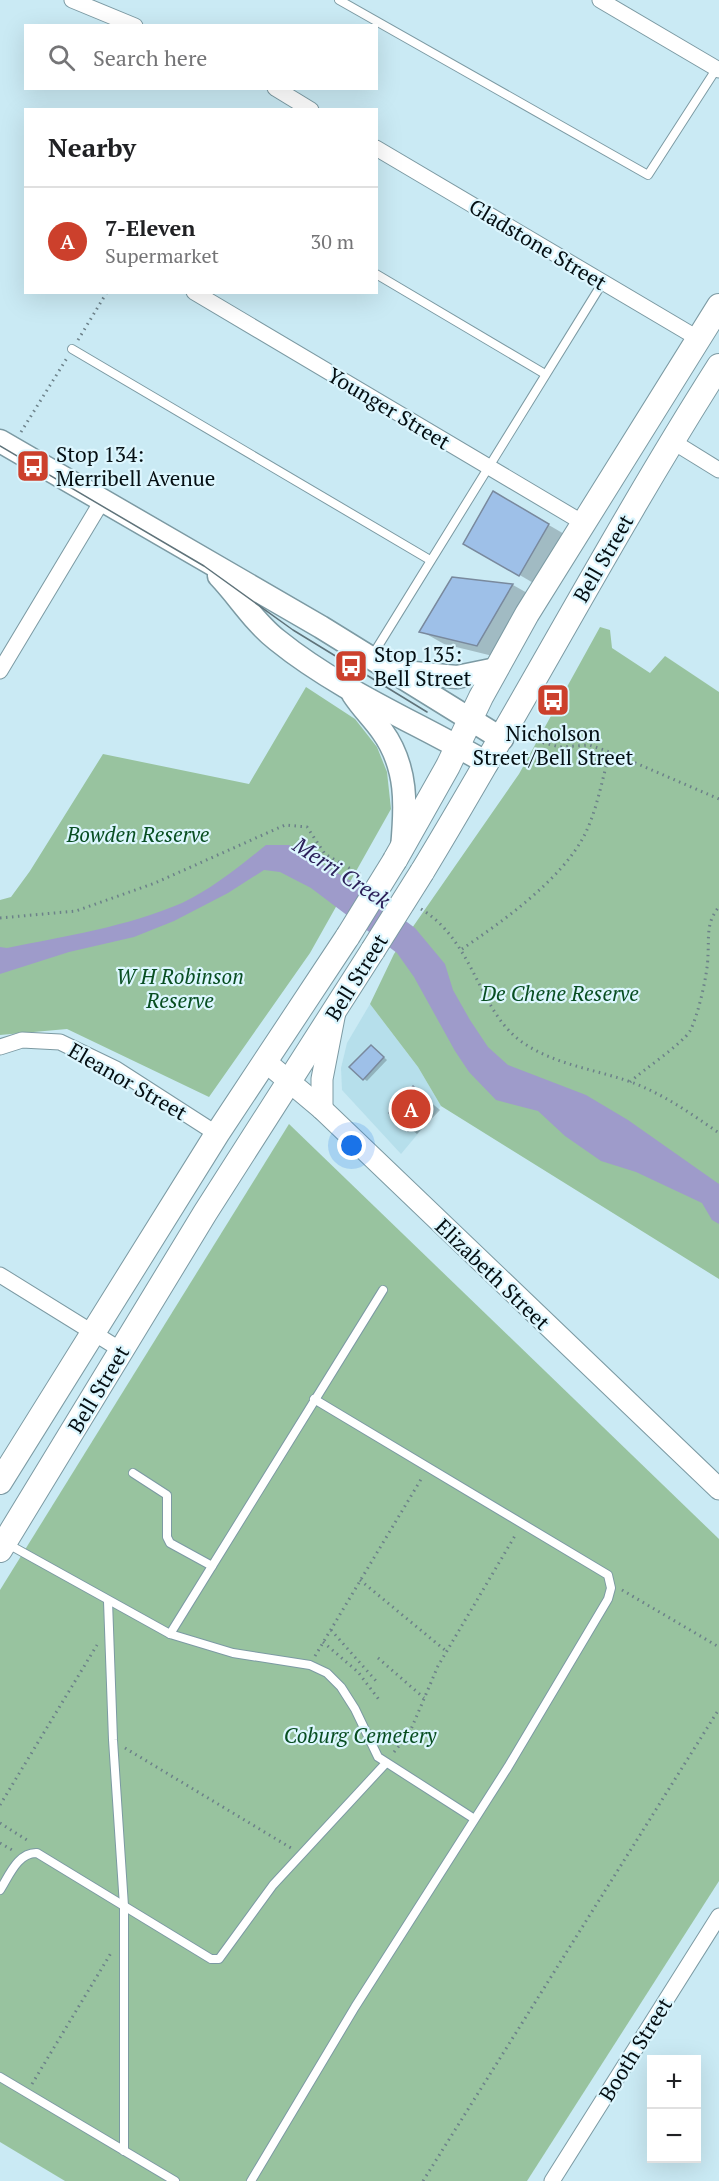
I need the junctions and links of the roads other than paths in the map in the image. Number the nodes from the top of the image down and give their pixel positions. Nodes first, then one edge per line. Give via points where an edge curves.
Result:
1 (72, 0) edge
2 (339, 0) edge
3 (600, 0) edge
4 (130, 24) edge
5 (718, 67) edge
6 (278, 90) edge
7 (307, 108) edge
8 (378, 149) edge
9 (378, 275) edge
10 (603, 282) junction
11 (197, 294) edge
12 (719, 306) edge
13 (699, 339) junction
14 (72, 349) road end
15 (719, 366) edge
16 (545, 374) junction
17 (672, 441) junction
18 (5, 445) edge
19 (488, 466) junction
20 (719, 470) edge
21 (102, 501) junction
22 (585, 524) junction
23 (200, 559) junction
24 (430, 560) junction
25 (527, 614) junction
26 (561, 632) junction
27 (371, 657) junction
28 (496, 669) junction
29 (0, 671) edge
30 (393, 671) junction
31 (349, 687) junction
32 (471, 719) junction
33 (508, 728) junction
34 (458, 746) junction
35 (487, 763) junction
36 (398, 854) junction
37 (335, 1011) junction
38 (0, 1047) edge
39 (266, 1062) junction
40 (289, 1081) junction
41 (322, 1109) junction
42 (217, 1134) junction
43 (0, 1275) edge
44 (383, 1290) dead end
45 (91, 1332) junction
46 (121, 1350) junction
47 (314, 1399) junction
48 (133, 1473) dead end
49 (0, 1482) edge
50 (719, 1489) edge
51 (2, 1546) edge
52 (212, 1566) junction
53 (108, 1601) junction
54 (170, 1634) junction
55 (385, 1763) junction
56 (473, 1818) junction
57 (0, 1890) edge
58 (124, 1906) junction
59 (719, 1916) edge
60 (0, 2078) edge
61 (124, 2151) junction
62 (175, 2181) edge
63 (252, 2181) edge
64 (552, 2181) edge

1 - 4 street
2 - 5 lane via 648,176
3 - 5 street
6 - 7 street
8 - 10 street, Gladstone Street
9 - 16 lane
10 - 13 street, Gladstone Street
10 - 16 lane
11 - 19 street, Younger Street
12 - 13 highway, Bell Street
13 - 22 highway, Bell Street
14 - 24 lane
15 - 17 highway, Bell Street
16 - 19 lane
17 - 20 street
17 - 26 highway, Bell Street
18 - 21 main road
19 - 22 street, Younger Street
19 - 24 lane
21 - 23 main road
21 - 29 street
22 - 25 highway, Bell Street
23 - 27 main road
23 - 31 main road via 275,639
24 - 27 lane
25 - 26 highway
25 - 28 highway, Bell Street
26 - 33 highway, Bell Street
27 - 30 main road
28 - 30 main road via 457,677
28 - 32 highway, Bell Street
30 - 32 main road
31 - 34 main road
31 - 36 main road via 392,746 400,766 406,808
32 - 33 main road
32 - 34 highway, Bell Street
33 - 35 highway, Bell Street
34 - 35 main road
34 - 36 highway, Bell Street
35 - 37 highway, Bell Street, bridge
36 - 39 highway, Bell Street, bridge
37 - 40 highway, Bell Street
37 - 41 main road via 322,1079
38 - 42 street, Eleanor Street via 22,1040 60,1042 116,1069
39 - 40 main road, Elizabeth Street
39 - 42 highway, Bell Street
40 - 41 main road, Elizabeth Street
40 - 46 highway, Bell Street
41 - 50 main road, Elizabeth Street
42 - 45 highway, Bell Street
43 - 45 street
44 - 47 lane
45 - 46 street
45 - 49 highway, Bell Street
46 - 51 highway, Bell Street
47 - 52 lane
47 - 56 lane via 608,1575 608,1599 508,1767
48 - 52 lane via 166,1495 170,1543
51 - 53 lane
52 - 54 lane
53 - 54 lane
53 - 58 lane
54 - 55 lane via 254,1658 310,1665 327,1673 356,1709 373,1750
55 - 56 lane
55 - 58 lane via 273,1885 219,1959 211,1959
56 - 63 lane
57 - 58 lane via 24,1855 33,1853
58 - 61 lane
59 - 64 street, Booth Street
60 - 61 lane
61 - 62 lane

